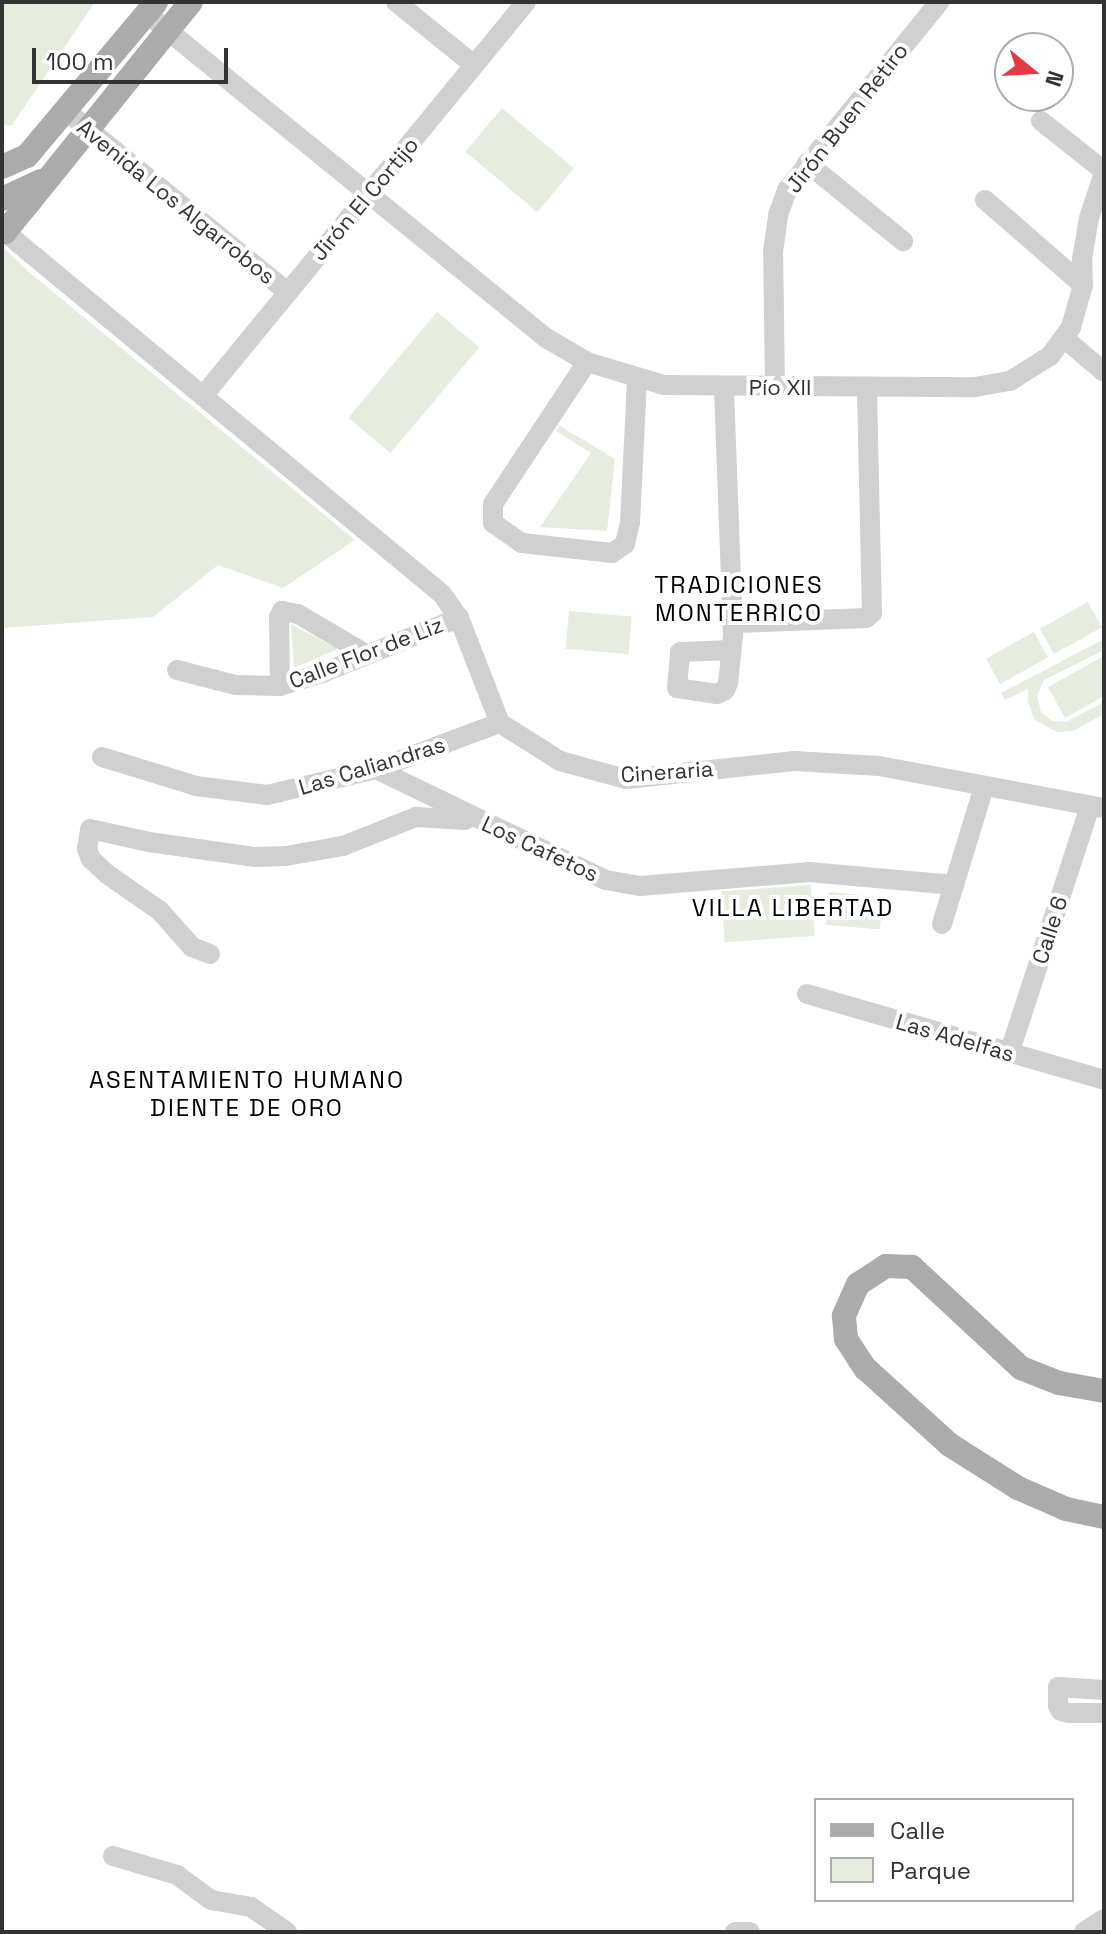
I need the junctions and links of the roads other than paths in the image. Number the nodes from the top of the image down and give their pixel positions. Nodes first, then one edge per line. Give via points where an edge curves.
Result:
1 (191, 2) edge
2 (396, 2) edge
3 (526, 2) edge
4 (939, 2) edge
5 (151, 8) edge
6 (167, 31) junction
7 (474, 65) junction
8 (65, 110) junction
9 (1041, 121) dead end
10 (87, 131) junction
11 (807, 163) junction
12 (2, 167) edge
13 (44, 180) junction
14 (1103, 180) edge
15 (369, 195) junction
16 (2, 199) edge
17 (985, 200) dead end
18 (3, 231) edge
19 (903, 241) dead end
20 (1083, 285) junction
21 (287, 292) junction
22 (1064, 338) junction
23 (587, 362) junction
24 (1104, 372) edge
25 (637, 380) junction
26 (775, 387) junction
27 (724, 388) junction
28 (867, 388) junction
29 (203, 396) junction
30 (459, 618) junction
31 (732, 619) junction
32 (731, 650) dead end
33 (366, 654) junction
34 (177, 670) dead end
35 (280, 686) junction
36 (500, 723) junction
37 (102, 757) dead end
38 (376, 769) junction
39 (984, 787) junction
40 (1097, 807) edge
41 (477, 821) junction
42 (954, 885) junction
43 (942, 924) dead end
44 (210, 954) dead end
45 (807, 994) dead end
46 (1009, 1054) junction
47 (1104, 1080) edge
48 (1104, 1391) edge
49 (1104, 1406) edge
50 (1104, 1505) edge
51 (1104, 1517) edge
52 (1104, 1690) edge
53 (1104, 1713) edge
54 (113, 1856) dead end
55 (1104, 1919) edge
56 (287, 1932) edge
57 (735, 1932) edge
58 (750, 1932) edge
59 (1084, 1932) edge

1 - 6 main road
2 - 7 street
3 - 7 street, Jirón El Cortijo
4 - 11 street, Jirón Buen Retiro
5 - 6 street, Pío XII
5 - 8 main road
6 - 10 main road
6 - 15 street, Pío XII
7 - 15 street, Jirón El Cortijo
8 - 10 street, Avenida Los Algarrobos
8 - 12 main road via 27,156
9 - 14 street
10 - 13 main road
10 - 21 street, Avenida Los Algarrobos
11 - 19 street
11 - 26 street, Jirón Buen Retiro via 787,190 778,215 773,252
13 - 16 main road
13 - 18 main road
14 - 20 street, Pío XII via 1084,244
15 - 21 street, Jirón El Cortijo
15 - 23 street, Pío XII via 546,338
17 - 20 street
18 - 29 street
20 - 22 street, Pío XII
21 - 29 street, Jirón El Cortijo
22 - 24 street
22 - 28 street, Pío XII via 1040,364 1002,383
23 - 25 street, Pío XII
23 - 25 street via 493,504 493,523 522,543 612,553 625,544
25 - 27 street, Pío XII
26 - 27 street, Pío XII
26 - 28 street, Pío XII
27 - 31 street
28 - 31 street via 872,613 866,618 738,623
29 - 30 street via 442,594
30 - 33 street, Calle Flor de Liz
30 - 36 street
31 - 32 street
33 - 35 street, Calle Flor de Liz
33 - 35 street via 298,614 282,611
34 - 35 street, Calle Flor de Liz via 236,685
36 - 38 street, Las Caliandras
36 - 39 street, Cineraria via 560,761 626,779 794,761 879,766
37 - 38 street, Las Caliandras via 196,786 267,795
38 - 41 street, Los Cafetos
39 - 40 street, Cineraria
39 - 42 street
40 - 46 street, Calle 6
41 - 42 street, Los Cafetos via 596,876 640,886 809,872
41 - 44 street via 416,817 329,851 270,857 90,829 91,859 160,911 192,947
42 - 43 street
45 - 46 street, Las Adelfas
46 - 47 street, Las Adelfas
48 - 51 main road via 1059,1383 1021,1368 912,1267 886,1266 858,1284 844,1316 846,1339 865,1368 950,1445 1018,1488 1066,1509
49 - 50 main road via 1051,1396 1012,1378 908,1283 887,1282 870,1298 861,1320 863,1341 884,1369 957,1437 1024,1481
52 - 53 street via 1058,1687 1061,1711
54 - 56 street via 177,1875 211,1900 251,1907
55 - 59 street
57 - 58 street

